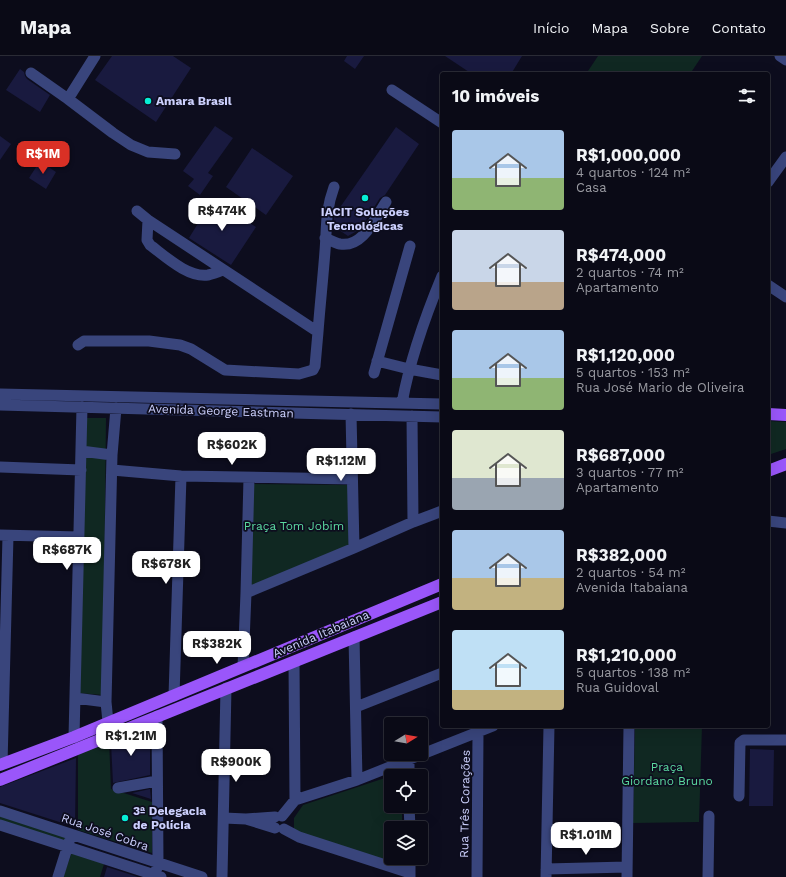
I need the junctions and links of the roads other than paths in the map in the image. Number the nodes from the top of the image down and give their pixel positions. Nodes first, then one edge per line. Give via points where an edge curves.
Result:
1 (96, 56) edge
2 (780, 56) edge
3 (786, 60) edge
4 (31, 73) dead end
5 (392, 90) dead end
6 (68, 99) junction
7 (440, 121) edge
8 (175, 154) dead end
9 (786, 157) edge
10 (770, 179) edge
11 (334, 187) dead end
12 (386, 202) dead end
13 (137, 211) dead end
14 (148, 220) junction
15 (325, 238) junction
16 (410, 246) dead end
17 (223, 270) junction
18 (440, 281) edge
19 (770, 286) edge
20 (786, 298) edge
21 (318, 332) junction
22 (78, 345) dead end
23 (377, 361) junction
24 (410, 369) junction
25 (374, 373) dead end
26 (440, 376) edge
27 (0, 394) edge
28 (402, 403) junction
29 (440, 404) edge
30 (0, 405) edge
31 (82, 407) junction
32 (116, 408) junction
33 (352, 414) junction
34 (770, 414) edge
35 (786, 415) edge
36 (412, 416) junction
37 (440, 417) edge
38 (81, 450) junction
39 (112, 455) junction
40 (786, 464) edge
41 (0, 467) edge
42 (770, 469) edge
43 (81, 470) junction
44 (112, 470) junction
45 (181, 476) junction
46 (249, 478) junction
47 (352, 479) junction
48 (440, 512) edge
49 (770, 521) edge
50 (413, 522) junction
51 (786, 522) edge
52 (4, 536) edge
53 (79, 538) junction
54 (354, 548) junction
55 (440, 585) edge
56 (246, 593) junction
57 (440, 603) edge
58 (3, 621) edge
59 (354, 637) junction
60 (294, 662) junction
61 (243, 667) junction
62 (440, 674) edge
63 (226, 688) junction
64 (2, 694) edge
65 (174, 696) junction
66 (75, 698) junction
67 (106, 702) junction
68 (356, 707) junction
69 (157, 716) junction
70 (108, 722) junction
71 (488, 728) edge
72 (549, 728) edge
73 (629, 728) edge
74 (478, 732) junction
75 (74, 737) junction
76 (786, 740) edge
77 (428, 752) edge
78 (406, 761) edge
79 (1, 764) edge
80 (0, 780) edge
81 (357, 780) junction
82 (157, 781) junction
83 (118, 788) dead end
84 (739, 796) dead end
85 (295, 800) junction
86 (0, 812) edge
87 (709, 816) dead end
88 (224, 818) junction
89 (279, 822) junction
90 (0, 825) edge
91 (72, 834) junction
92 (67, 848) junction
93 (158, 864) junction
94 (627, 872) edge
95 (546, 873) edge
96 (410, 875) edge
97 (157, 876) edge
98 (58, 877) edge
99 (202, 877) edge
100 (222, 877) edge
101 (477, 877) edge
102 (708, 877) edge

1 - 6 street
2 - 3 street
4 - 6 street
5 - 7 street
6 - 8 street via 131,145 148,152
9 - 10 street
11 - 15 street via 328,203
12 - 15 street via 363,237 354,244 339,244
13 - 14 street
14 - 17 street
14 - 17 street via 147,240 150,245 184,269 195,274 207,275
15 - 21 street
16 - 23 street
17 - 21 street
18 - 24 street
19 - 20 street
21 - 22 street via 315,366 313,370 299,374 225,370 180,345 149,341 94,340 84,341
23 - 24 street
23 - 25 street
24 - 26 street
24 - 28 street
27 - 28 street, Avenida George Eastman
28 - 29 street, Avenida George Eastman
30 - 31 street, Avenida George Eastman
31 - 32 street, Avenida George Eastman
31 - 38 street
32 - 33 street, Avenida George Eastman
32 - 39 street
33 - 36 street, Avenida George Eastman
33 - 47 street
34 - 35 main road
36 - 37 street, Avenida George Eastman
36 - 50 street
38 - 39 street
38 - 43 street
39 - 44 street
40 - 42 main road
41 - 43 street
43 - 53 street
44 - 45 street
44 - 67 street
45 - 46 street
45 - 65 street
46 - 47 street
46 - 56 street
47 - 54 street
48 - 50 street
49 - 51 street
50 - 54 street
52 - 53 street
52 - 58 street
53 - 66 street
54 - 56 street
55 - 61 main road, Avenida Itabaiana
56 - 61 street
57 - 59 main road, Avenida Itabaiana
58 - 64 street
59 - 60 main road, Avenida Itabaiana
59 - 68 street
60 - 63 main road, Avenida Itabaiana
60 - 85 street
61 - 65 main road, Avenida Itabaiana
62 - 68 street
63 - 69 main road, Avenida Itabaiana
63 - 88 street
64 - 79 street
65 - 70 main road, Avenida Itabaiana
66 - 67 street
66 - 75 street
67 - 70 street
68 - 81 street
69 - 80 main road, Avenida Itabaiana
69 - 82 street
70 - 75 main road, Avenida Itabaiana
71 - 74 street
72 - 95 street
73 - 94 street
74 - 77 street
74 - 101 street, Rua Três Corações
75 - 79 main road, Avenida Itabaiana
76 - 84 street via 744,740 740,743
78 - 81 street
81 - 85 street
82 - 83 street
82 - 93 street
85 - 89 street
86 - 91 street, Rua José Cobra
87 - 102 street
88 - 89 street
88 - 100 street
89 - 96 street via 300,837
90 - 92 street, Rua José Cobra
91 - 92 street
91 - 93 street, Rua José Cobra
92 - 97 street, Rua José Cobra
92 - 98 street
93 - 97 street
93 - 99 street, Rua José Cobra
94 - 95 street

